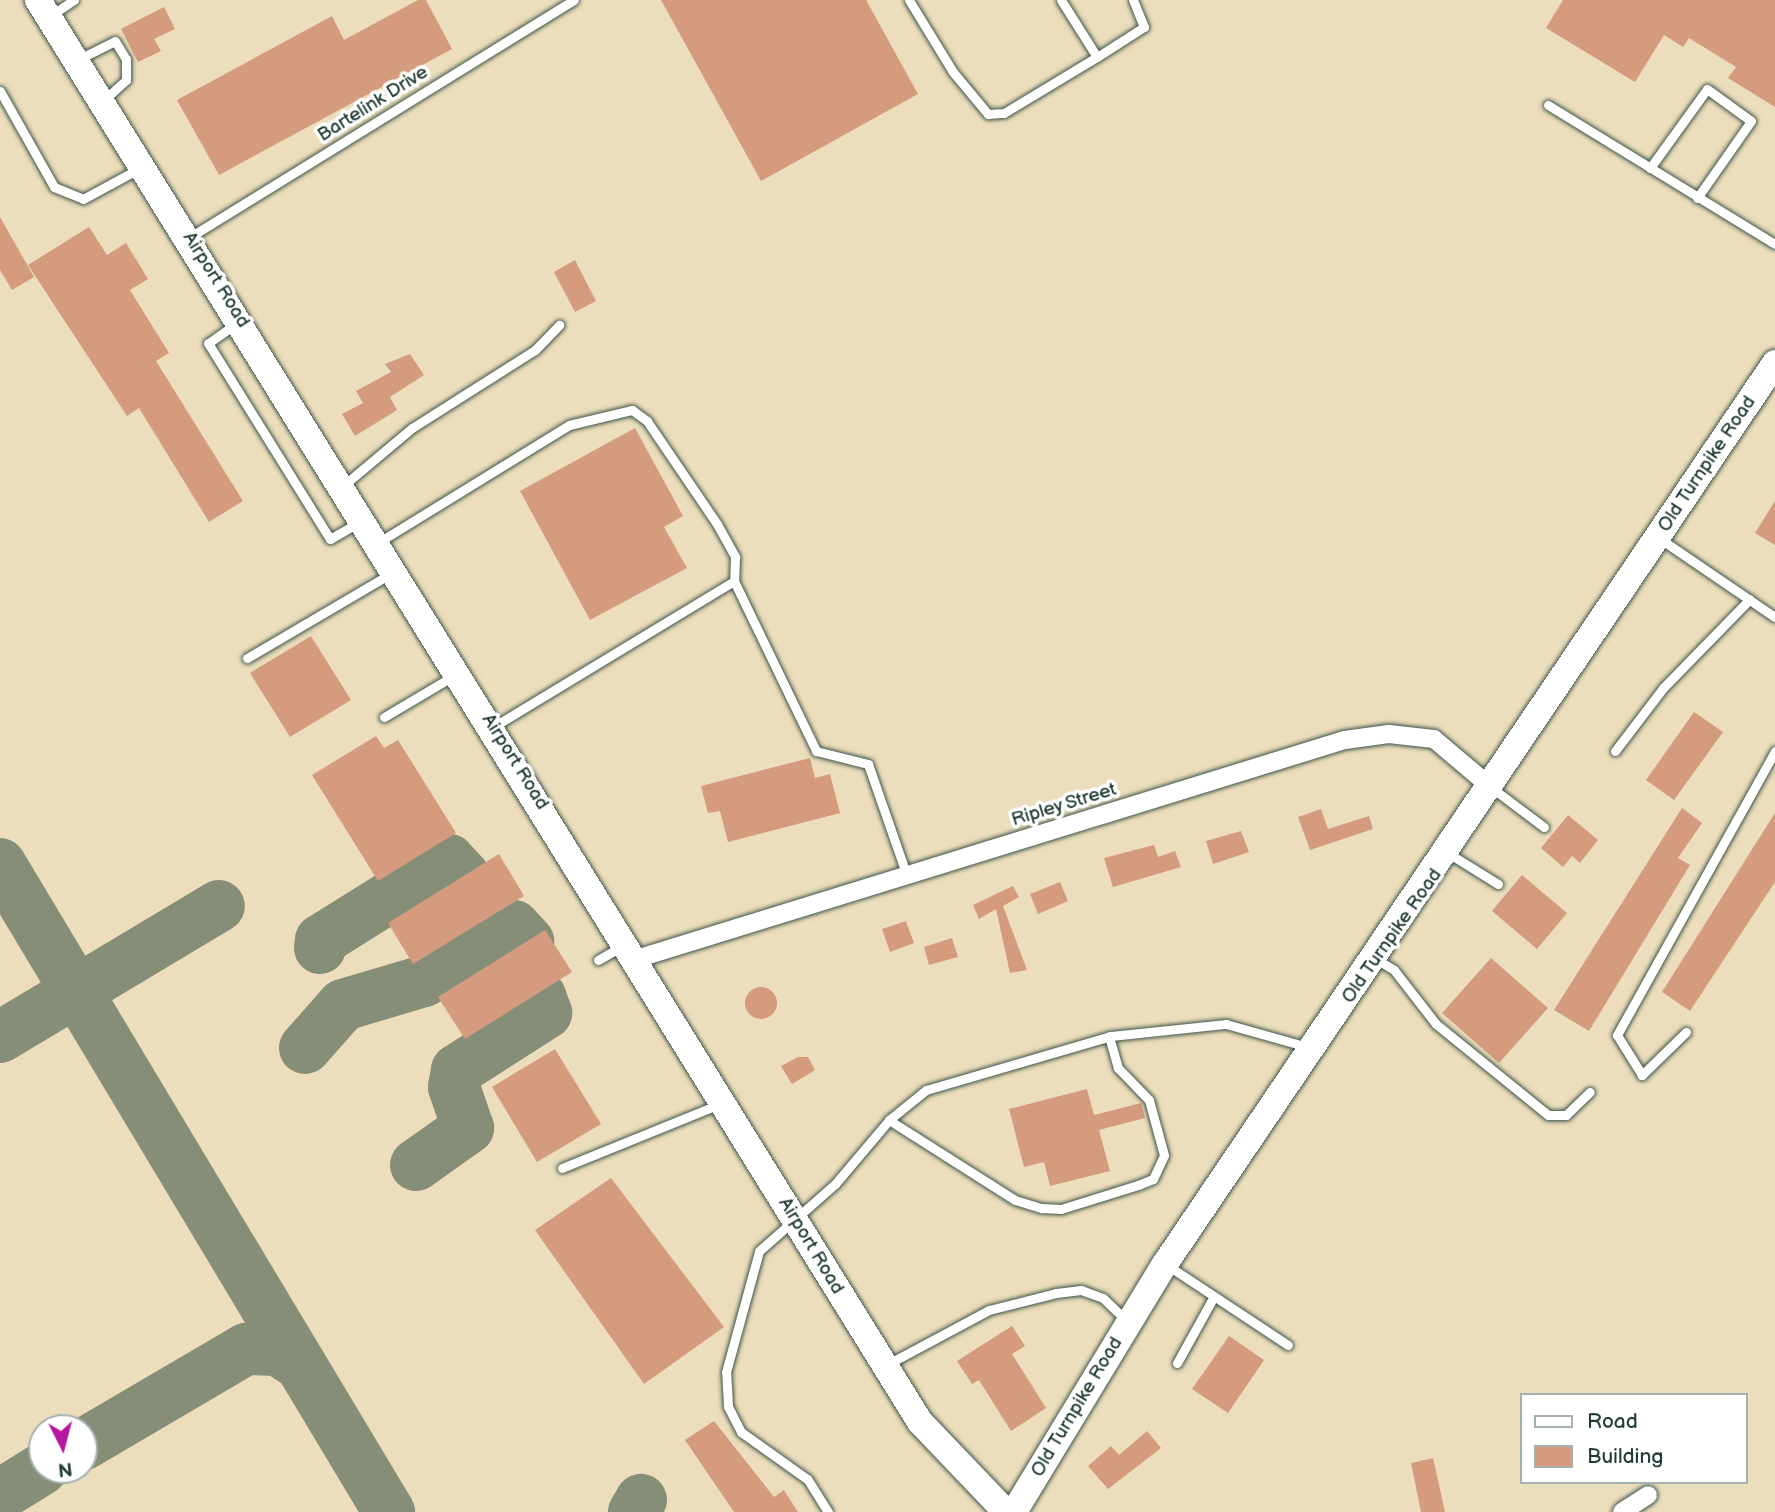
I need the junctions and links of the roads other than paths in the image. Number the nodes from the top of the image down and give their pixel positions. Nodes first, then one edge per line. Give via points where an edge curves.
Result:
1 (74, 0) edge
2 (574, 0) edge
3 (909, 0) edge
4 (1062, 0) edge
5 (1133, 0) edge
6 (43, 8) edge
7 (1097, 57) junction
8 (76, 60) junction
9 (0, 92) edge
10 (103, 101) junction
11 (1548, 105) dead end
12 (144, 166) junction
13 (1650, 168) junction
14 (1697, 198) junction
15 (190, 237) junction
16 (1775, 244) edge
17 (242, 320) junction
18 (559, 325) dead end
19 (1775, 363) edge
20 (344, 485) junction
21 (365, 518) junction
22 (1657, 537) junction
23 (379, 542) junction
24 (397, 570) junction
25 (734, 581) junction
26 (1750, 599) junction
27 (1775, 617) edge
28 (247, 658) dead end
29 (459, 672) junction
30 (384, 717) dead end
31 (493, 727) junction
32 (1615, 751) dead end
33 (1775, 751) edge
34 (1492, 788) junction
35 (1544, 827) dead end
36 (1448, 853) junction
37 (907, 876) junction
38 (1498, 884) dead end
39 (631, 951) junction
40 (1376, 959) junction
41 (598, 960) dead end
42 (1686, 1032) dead end
43 (1109, 1036) junction
44 (1313, 1049) junction
45 (1590, 1092) dead end
46 (724, 1102) junction
47 (889, 1120) junction
48 (562, 1168) dead end
49 (793, 1217) junction
50 (1165, 1264) junction
51 (1213, 1298) junction
52 (1129, 1322) junction
53 (1288, 1345) dead end
54 (1177, 1363) dead end
55 (885, 1366) junction
56 (1648, 1496) dead end
57 (828, 1512) edge
58 (1006, 1512) edge
59 (1014, 1512) edge
60 (1622, 1512) edge

1 - 6 lane
2 - 15 lane, Bartelink Drive
3 - 7 lane via 953,72 988,114 1004,113
4 - 7 lane
5 - 7 lane via 1144,27
6 - 8 street, Airport Road
8 - 10 street, Airport Road
8 - 10 lane via 115,40 126,59 126,80
9 - 12 lane via 54,187 83,199
10 - 12 street, Airport Road
11 - 13 lane
12 - 15 street, Airport Road
13 - 14 lane
13 - 14 lane via 1707,89 1751,121
14 - 16 lane
15 - 17 street, Airport Road
17 - 20 street, Airport Road
17 - 21 lane via 208,343 258,424 330,539
18 - 20 lane via 535,350 412,428
19 - 22 street, Old Turnpike Road
20 - 21 street, Airport Road
21 - 23 street, Airport Road
22 - 26 lane
22 - 34 street, Old Turnpike Road
23 - 24 street, Airport Road
23 - 25 lane via 569,425 632,410 647,421 717,524 735,557
24 - 28 lane
24 - 29 street, Airport Road
25 - 31 lane
25 - 37 lane via 816,751 868,764
26 - 27 lane
26 - 32 lane via 1663,688
29 - 30 lane
29 - 31 street, Airport Road
31 - 39 street, Airport Road
33 - 42 lane via 1617,1035 1642,1075
34 - 35 lane
34 - 36 street, Old Turnpike Road
34 - 37 street, Ripley Street via 1434,739 1389,734 1345,740
36 - 38 lane
36 - 40 street, Old Turnpike Road
37 - 39 street, Ripley Street
39 - 41 lane
39 - 46 street, Airport Road
40 - 44 street, Old Turnpike Road
40 - 45 lane via 1394,970 1436,1024 1548,1115 1566,1115
43 - 44 lane via 1226,1024
43 - 47 lane via 926,1090
43 - 47 lane via 1118,1068 1149,1100 1164,1155 1153,1179 1138,1185 1061,1209 1042,1208 1015,1200
44 - 50 street, Old Turnpike Road
46 - 48 lane
46 - 49 street, Airport Road
47 - 49 lane via 835,1184
49 - 55 street, Airport Road
49 - 57 lane via 758,1251 743,1293 726,1372 728,1406 741,1432 807,1479
50 - 51 lane
50 - 52 street, Old Turnpike Road
51 - 53 lane
51 - 54 lane
52 - 55 lane via 1103,1298 1081,1290 1056,1293 989,1310
52 - 59 street, Old Turnpike Road
55 - 58 street, Airport Road via 947,1458
56 - 60 street

